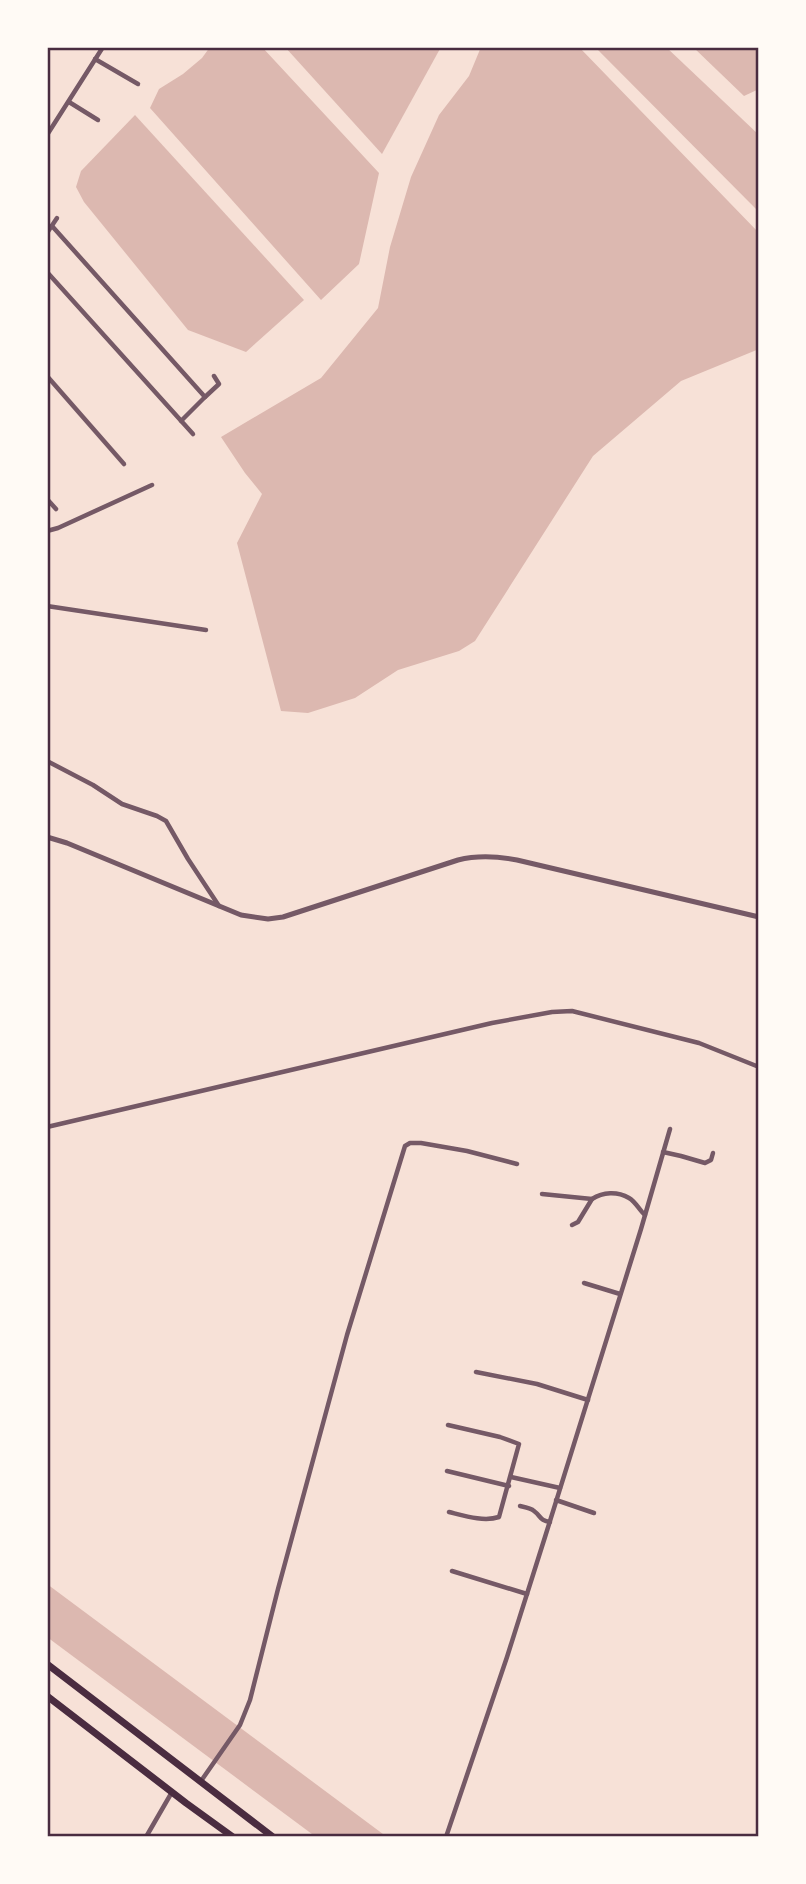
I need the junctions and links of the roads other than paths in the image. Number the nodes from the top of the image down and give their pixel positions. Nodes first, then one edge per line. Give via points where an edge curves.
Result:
1 (103, 47) edge
2 (95, 60) junction
3 (138, 84) dead end
4 (69, 102) junction
5 (98, 120) dead end
6 (47, 135) edge
7 (57, 218) dead end
8 (52, 226) junction
9 (47, 233) edge
10 (47, 272) edge
11 (47, 376) edge
12 (214, 376) dead end
13 (205, 397) junction
14 (181, 421) junction
15 (193, 434) dead end
16 (124, 464) dead end
17 (152, 485) dead end
18 (47, 499) edge
19 (56, 509) dead end
20 (47, 531) edge
21 (47, 606) edge
22 (206, 631) dead end
23 (47, 761) edge
24 (47, 837) edge
25 (220, 907) junction
26 (759, 917) edge
27 (759, 1067) edge
28 (47, 1127) edge
29 (670, 1129) dead end
30 (663, 1152) junction
31 (713, 1153) dead end
32 (517, 1164) dead end
33 (542, 1194) dead end
34 (592, 1199) junction
35 (645, 1215) junction
36 (572, 1225) dead end
37 (584, 1283) dead end
38 (620, 1294) junction
39 (476, 1372) dead end
40 (588, 1400) junction
41 (448, 1425) dead end
42 (447, 1471) dead end
43 (511, 1477) junction
44 (509, 1486) junction
45 (560, 1488) junction
46 (556, 1500) junction
47 (520, 1506) dead end
48 (449, 1512) dead end
49 (594, 1513) dead end
50 (550, 1522) junction
51 (453, 1571) dead end
52 (527, 1594) junction
53 (47, 1664) edge
54 (47, 1696) edge
55 (201, 1782) junction
56 (172, 1791) junction
57 (146, 1837) edge
58 (233, 1837) edge
59 (272, 1837) edge
60 (446, 1837) edge

1 - 2 street
2 - 3 street
2 - 4 street
4 - 5 street
4 - 6 street
7 - 8 street
8 - 9 street
8 - 13 street
10 - 14 street
11 - 16 street
12 - 13 street via 219,384
13 - 14 street
14 - 15 street
17 - 20 street
18 - 19 street
21 - 22 street
23 - 25 street via 122,804 166,821
24 - 25 street
25 - 26 street via 255,918 283,917 458,860 499,856
27 - 28 street via 714,1048 572,1011 552,1012
29 - 30 street
30 - 31 street via 705,1163
30 - 35 street
32 - 55 street via 416,1142 405,1146 344,1348 250,1700 240,1725
33 - 34 street
34 - 35 street via 602,1193 629,1198
34 - 36 street
35 - 38 street
37 - 38 street
38 - 40 street
39 - 40 street
40 - 45 street
41 - 43 street via 519,1444
42 - 44 street
43 - 44 street
43 - 45 street
44 - 48 street via 497,1518
45 - 46 street
46 - 49 street
46 - 50 street
47 - 50 street
50 - 52 street
51 - 52 street
52 - 60 street
53 - 55 highway
54 - 56 highway
55 - 59 highway
56 - 57 street
56 - 58 highway

